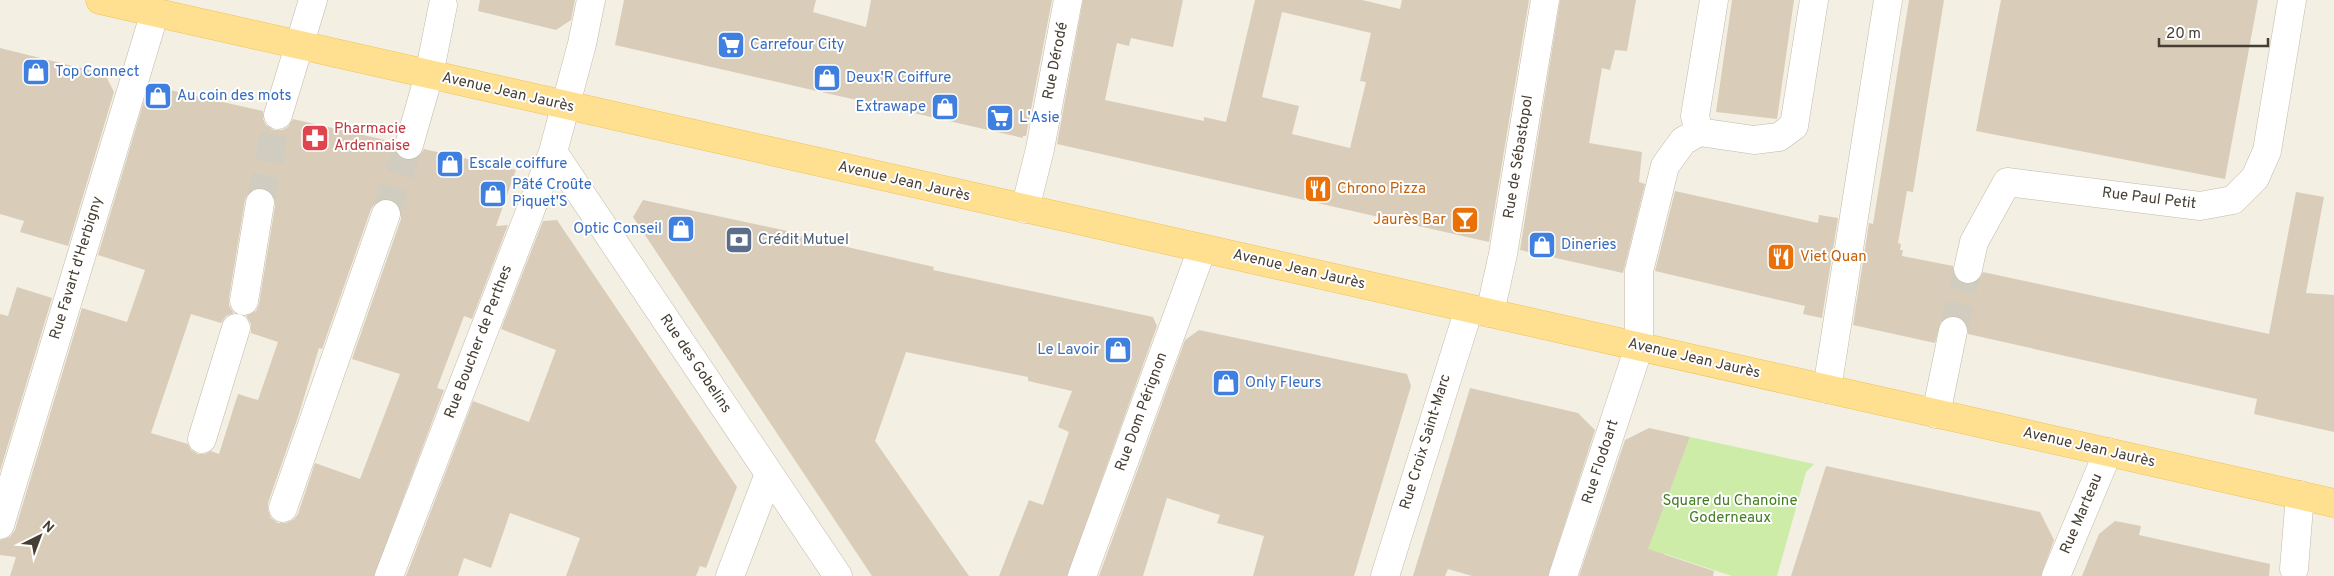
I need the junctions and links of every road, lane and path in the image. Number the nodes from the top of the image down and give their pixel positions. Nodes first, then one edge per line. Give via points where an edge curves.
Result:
1 (100, 0) edge
2 (313, 0) edge
3 (591, 0) edge
4 (1068, 0) edge
5 (1545, 0) edge
6 (1714, 0) edge
7 (1814, 0) edge
8 (1888, 0) edge
9 (2292, 0) edge
10 (443, 5) dead end
11 (155, 12) junction
12 (298, 45) junction
13 (430, 75) junction
14 (566, 106) junction
15 (278, 115) tunnel mouth
16 (1699, 132) junction
17 (408, 145) tunnel mouth
18 (553, 152) junction
19 (260, 203) tunnel mouth
20 (1025, 209) junction
21 (386, 214) tunnel mouth
22 (1202, 248) junction
23 (1968, 269) tunnel mouth
24 (244, 301) dead end
25 (1479, 311) junction
26 (236, 328) dead end
27 (1953, 331) tunnel mouth
28 (1639, 347) junction
29 (1827, 389) junction
30 (1936, 414) junction
31 (202, 439) dead end
32 (2108, 452) junction
33 (769, 474) junction
34 (2300, 496) junction
35 (2334, 503) edge
36 (283, 508) dead end
37 (0, 525) edge
38 (2294, 569) dead end
39 (388, 576) edge
40 (730, 576) edge
41 (838, 576) edge
42 (1082, 576) edge
43 (1385, 576) edge
44 (1563, 576) edge
45 (2056, 576) edge

1 - 11 main road, Avenue Jean Jaurès
2 - 12 street
3 - 14 street, Rue Boucher de Perthes
4 - 20 street, Rue Dérodé via 1040,149
5 - 25 street, Rue de Sébastopol via 1503,254
6 - 16 street via 1695,116
7 - 16 street via 1794,126 1779,137 1754,140
8 - 29 street
9 - 23 street, Rue Paul Petit via 2267,151 2255,178 2233,200 2200,206 2007,182 1974,242
10 - 13 street
11 - 12 main road, Avenue Jean Jaurès
11 - 37 street, Rue Favart d'Herbigny
12 - 13 main road, Avenue Jean Jaurès
12 - 15 street
13 - 14 main road, Avenue Jean Jaurès
13 - 17 street
14 - 18 street, Rue Boucher de Perthes
14 - 20 main road, Avenue Jean Jaurès
16 - 28 street, Rue Flodoart via 1683,141 1665,166 1639,271
18 - 33 street, Rue des Gobelins
18 - 39 street, Rue Boucher de Perthes
19 - 24 street
20 - 22 main road, Avenue Jean Jaurès
21 - 36 street
22 - 25 main road, Avenue Jean Jaurès
22 - 42 street, Rue Dom Pérignon
25 - 28 main road, Avenue Jean Jaurès
25 - 43 street, Rue Croix Saint-Marc
26 - 31 street
27 - 30 street
28 - 29 main road, Avenue Jean Jaurès
28 - 44 street, Rue Flodoart
29 - 30 main road, Avenue Jean Jaurès
30 - 32 main road, Avenue Jean Jaurès
32 - 34 main road, Avenue Jean Jaurès
32 - 45 street, Rue Marteau
33 - 40 street
33 - 41 street, Rue des Gobelins
34 - 35 main road, Avenue Jean Jaurès
34 - 38 street

